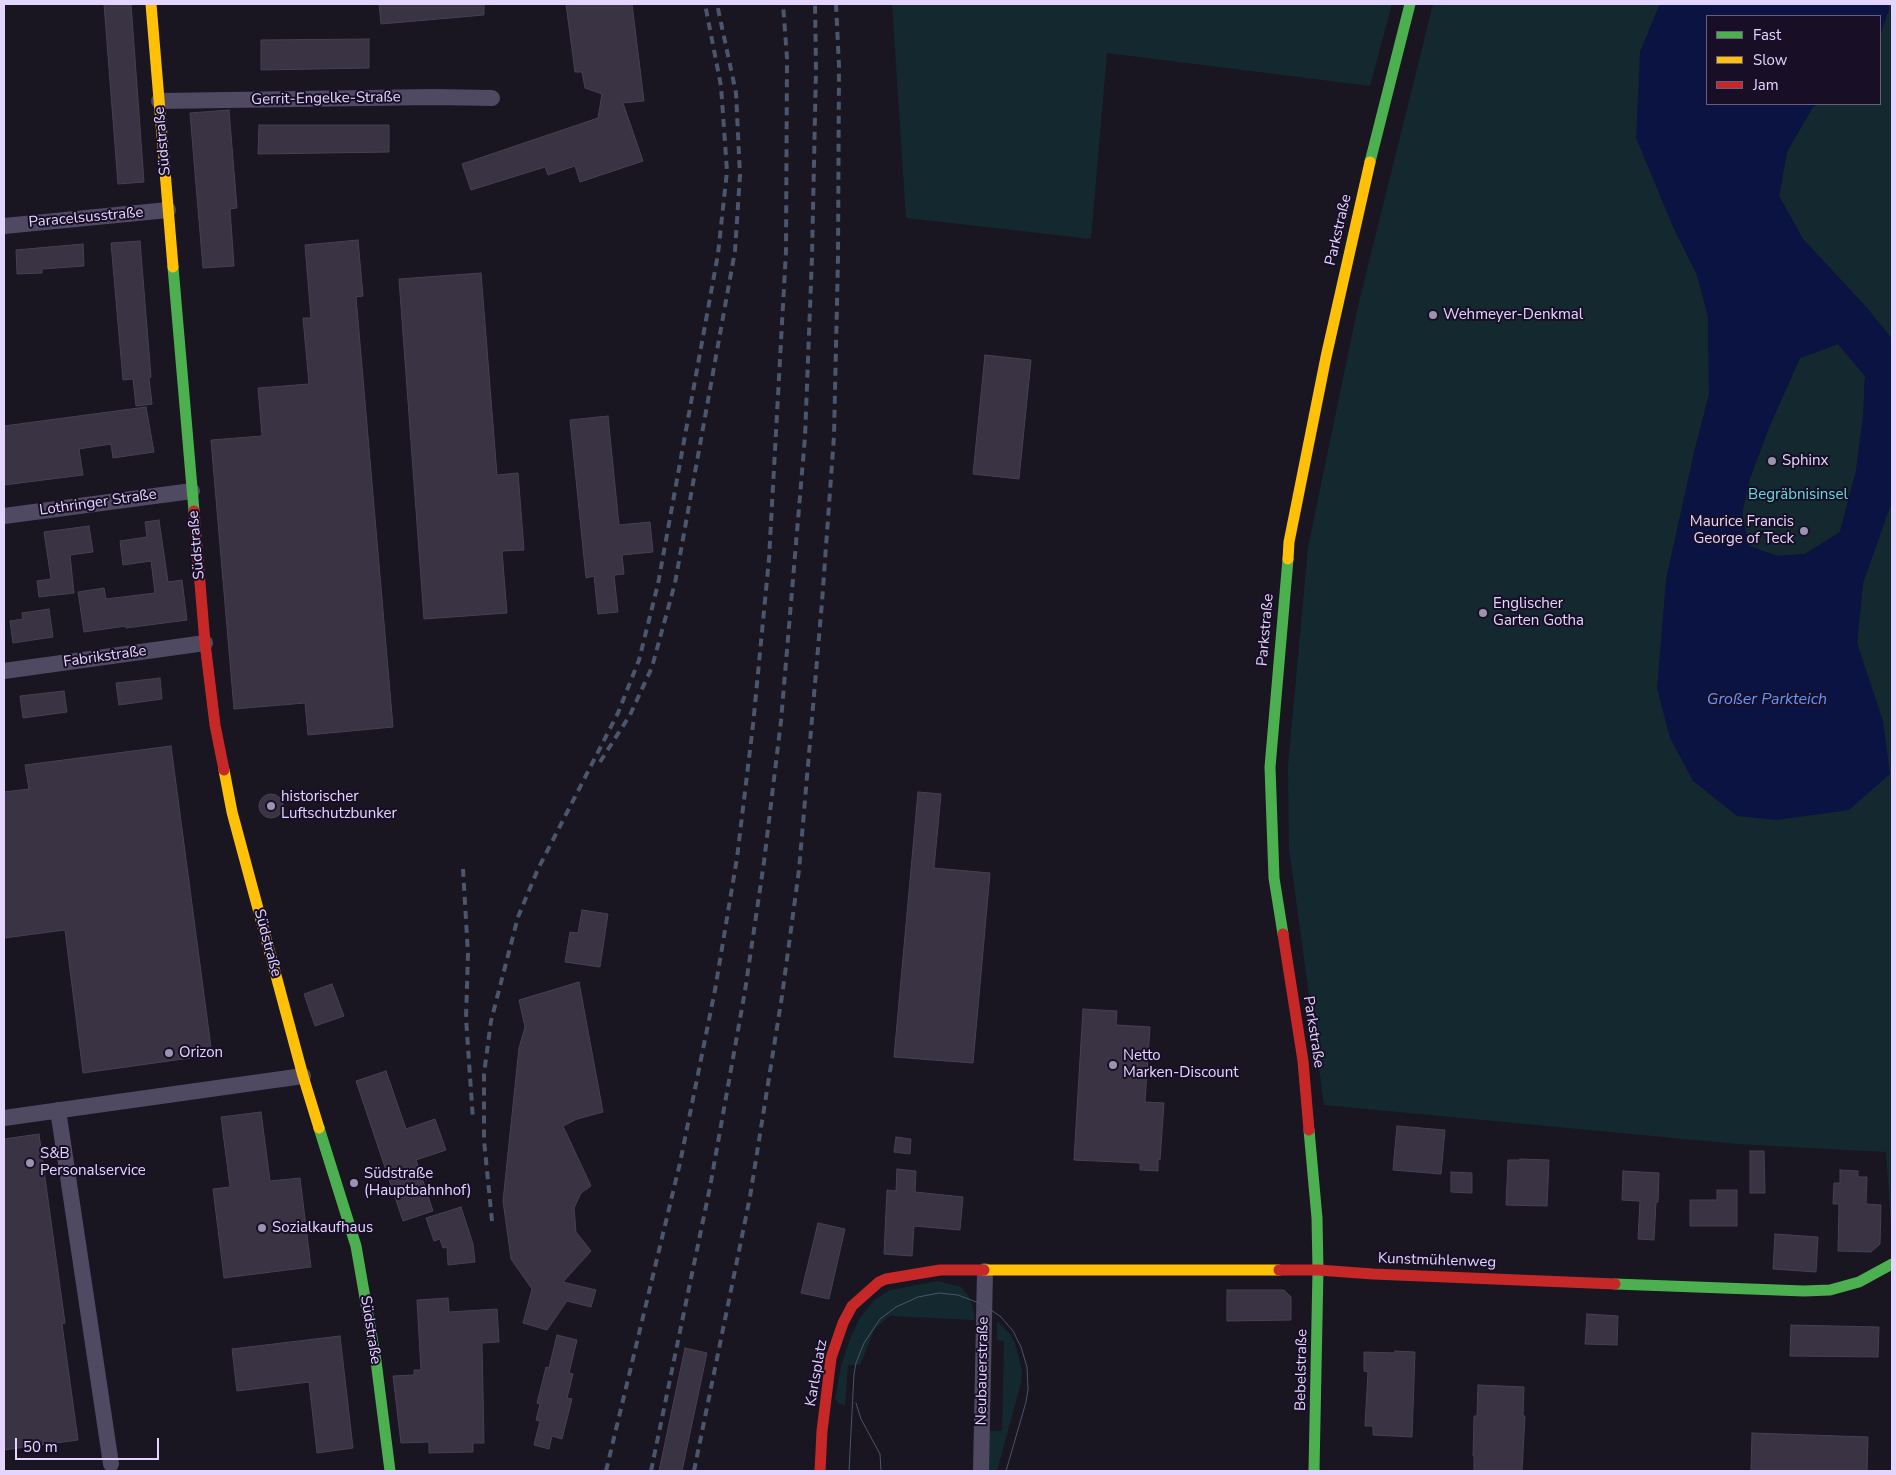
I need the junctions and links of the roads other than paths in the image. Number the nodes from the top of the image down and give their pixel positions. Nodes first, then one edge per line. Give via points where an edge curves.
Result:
1 (151, 4) edge
2 (1410, 4) edge
3 (492, 98) dead end
4 (160, 101) junction
5 (168, 210) junction
6 (4, 226) edge
7 (192, 491) junction
8 (4, 516) edge
9 (205, 643) junction
10 (4, 671) edge
11 (303, 1076) junction
12 (58, 1110) junction
13 (4, 1118) edge
14 (1888, 1267) edge
15 (1318, 1270) junction
16 (985, 1272) junction
17 (110, 1464) dead end
18 (390, 1471) edge
19 (820, 1471) edge
20 (981, 1471) edge
21 (1314, 1471) edge

1 - 4 street, Südstraße
2 - 15 street, Parkstraße via 1363,192 1289,542 1270,767 1274,878 1303,1061
3 - 4 street, Gerrit-Engelke-Straße
4 - 5 street, Südstraße
5 - 6 street, Paracelsusstraße
5 - 7 street, Südstraße
7 - 8 street, Lothringer Straße
7 - 9 street, Südstraße
9 - 10 street, Fabrikstraße
9 - 11 street, Südstraße via 215,726 232,812
11 - 12 street
11 - 18 street, Südstraße via 356,1246
12 - 13 street
12 - 17 street
14 - 15 street, Kunstmühlenweg via 1859,1282 1830,1290 1804,1291
15 - 16 street, Kunstmühlenweg
15 - 21 street, Bebelstraße
16 - 19 street, Karlsplatz via 940,1270 886,1279 852,1306 831,1358
16 - 20 street, Neubauerstraße

